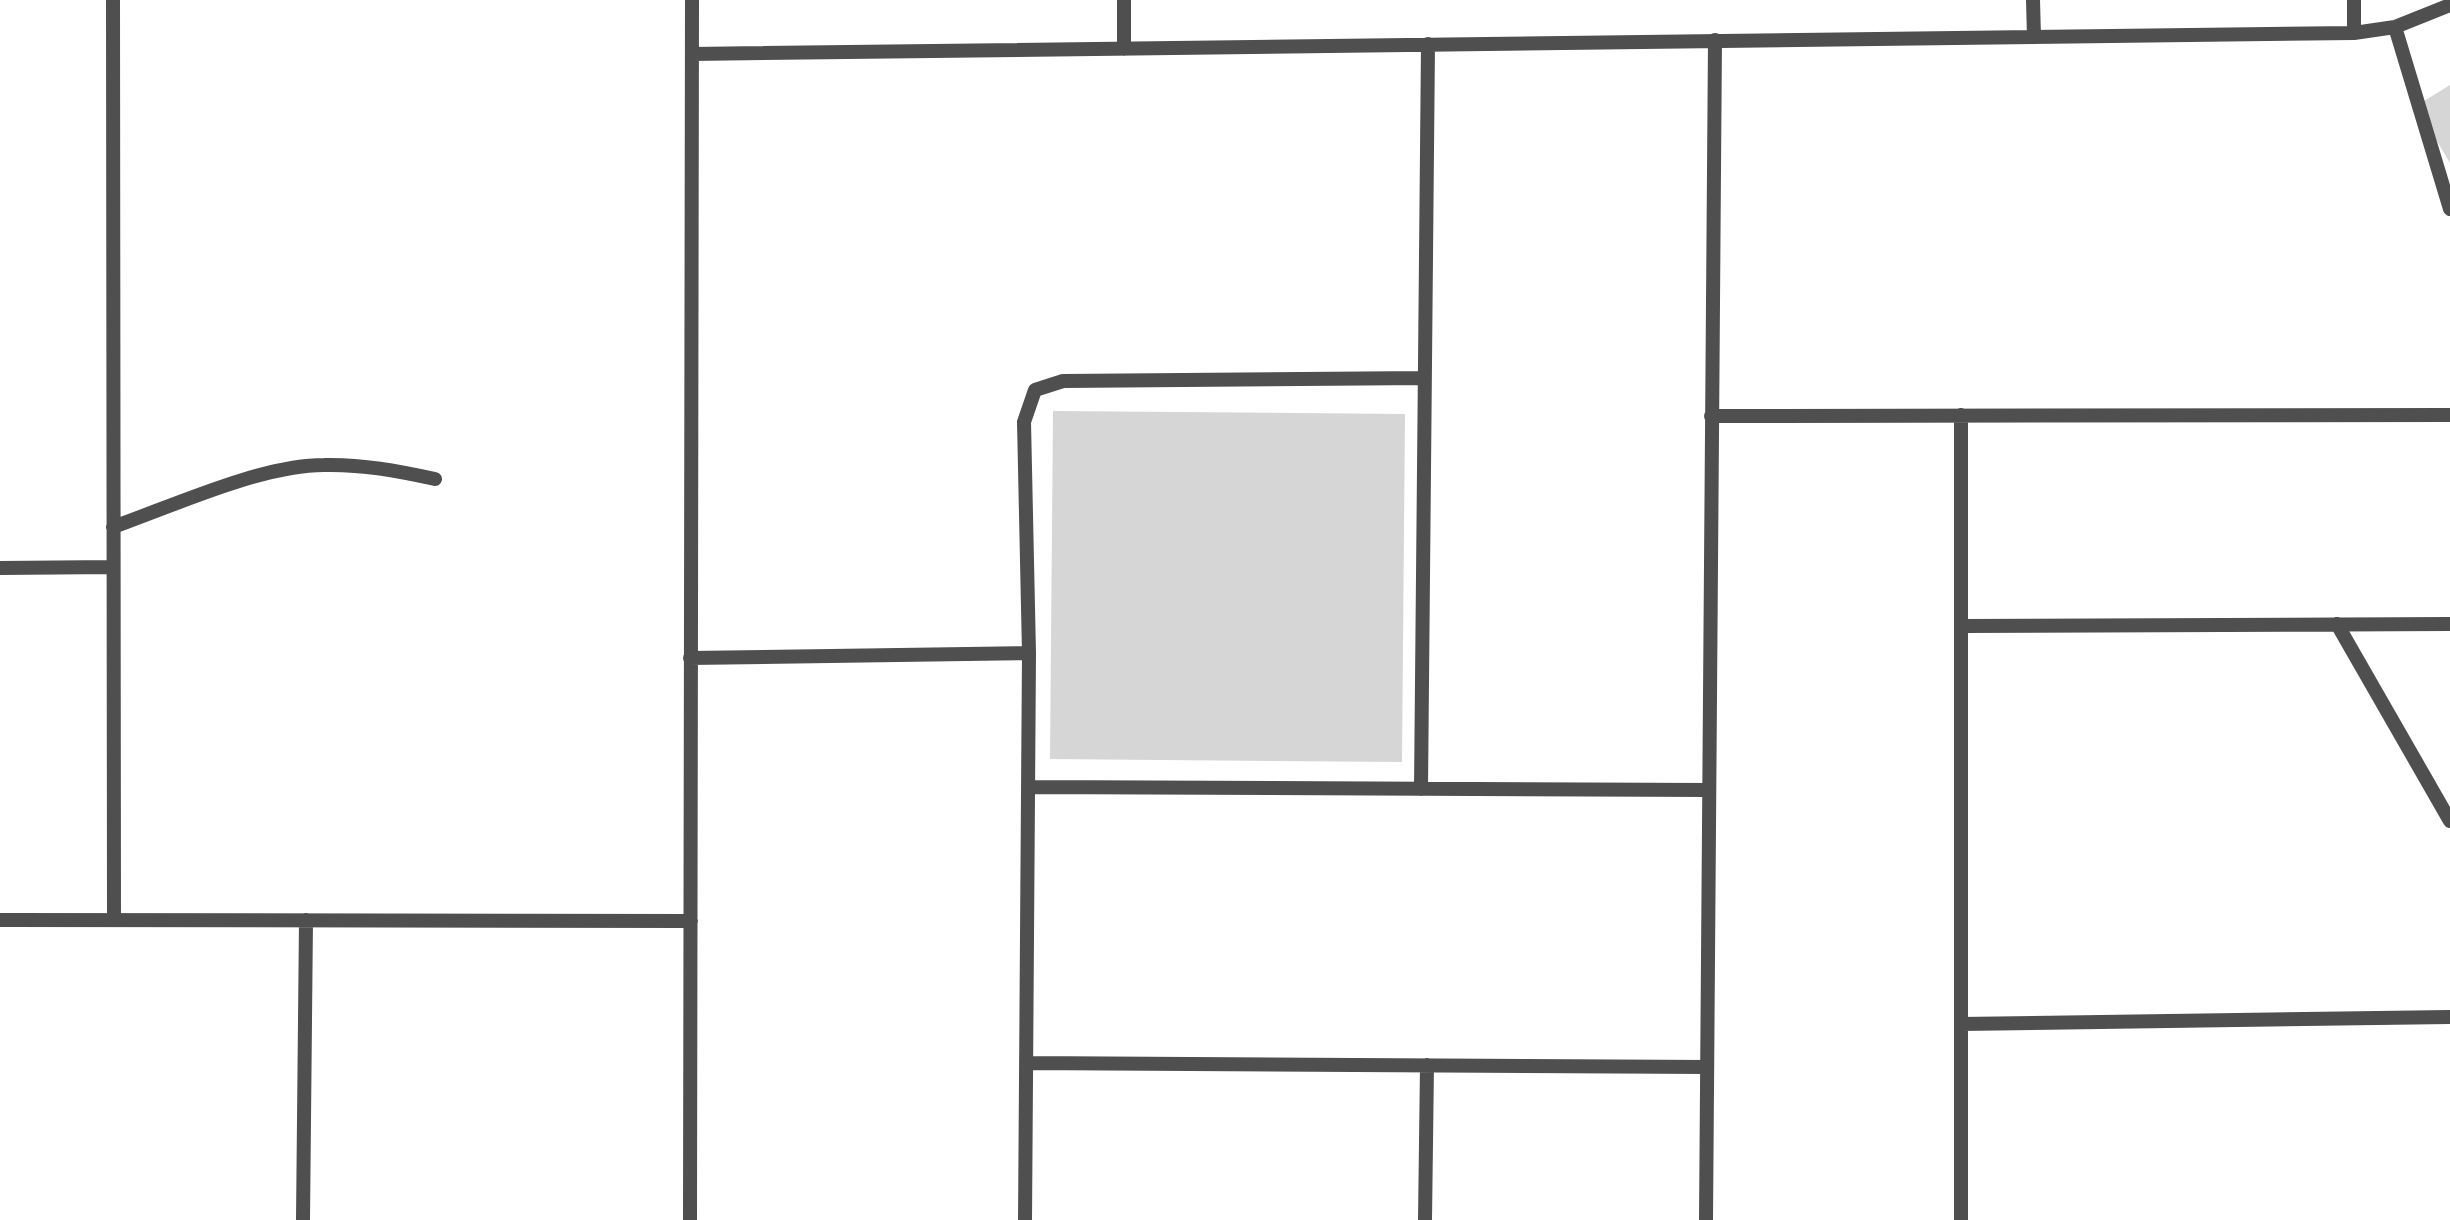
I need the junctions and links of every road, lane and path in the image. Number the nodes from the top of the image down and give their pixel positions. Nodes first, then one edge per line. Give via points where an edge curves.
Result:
1 (113, 0) edge
2 (692, 0) edge
3 (1124, 0) edge
4 (2033, 0) edge
5 (2354, 0) edge
6 (2450, 5) edge
7 (2395, 27) junction
8 (2354, 33) junction
9 (2034, 37) junction
10 (1715, 40) junction
11 (1428, 44) junction
12 (1124, 48) junction
13 (692, 54) junction
14 (2450, 209) edge
15 (1424, 378) junction
16 (1961, 415) junction
17 (2450, 415) edge
18 (1712, 416) junction
19 (435, 479) dead end
20 (113, 527) junction
21 (113, 567) junction
22 (0, 568) edge
23 (2337, 624) junction
24 (2450, 624) edge
25 (1961, 626) junction
26 (1029, 653) junction
27 (691, 658) junction
28 (1028, 787) junction
29 (1421, 789) junction
30 (1709, 790) junction
31 (2450, 821) edge
32 (0, 920) edge
33 (114, 920) junction
34 (306, 920) junction
35 (691, 921) junction
36 (2450, 1017) edge
37 (1961, 1024) junction
38 (1026, 1063) junction
39 (1427, 1065) junction
40 (1707, 1067) junction
41 (303, 1220) edge
42 (690, 1220) edge
43 (1025, 1220) edge
44 (1425, 1220) edge
45 (1706, 1220) edge
46 (1961, 1220) edge

1 - 20 street
2 - 13 street
3 - 12 street
4 - 9 street
5 - 8 street
6 - 7 street
7 - 8 street
7 - 14 street
8 - 9 street
9 - 10 street
10 - 11 street
10 - 18 street
11 - 12 street
11 - 15 street
12 - 13 street
13 - 27 street
15 - 26 street via 1063,381 1035,390 1024,422
15 - 29 street
16 - 17 street
16 - 18 street
16 - 25 street
18 - 30 street
19 - 20 street via 373,467 321,465 271,474
20 - 21 street
21 - 22 street
21 - 33 street
23 - 24 street
23 - 25 street
23 - 31 street
25 - 37 street
26 - 27 street
26 - 28 street
27 - 35 street
28 - 29 street
28 - 38 street
29 - 30 street
30 - 40 street
32 - 33 street
33 - 34 street
34 - 35 street
34 - 41 street
35 - 42 street
36 - 37 street
37 - 46 street
38 - 39 street
38 - 43 street
39 - 40 street
39 - 44 street
40 - 45 street

